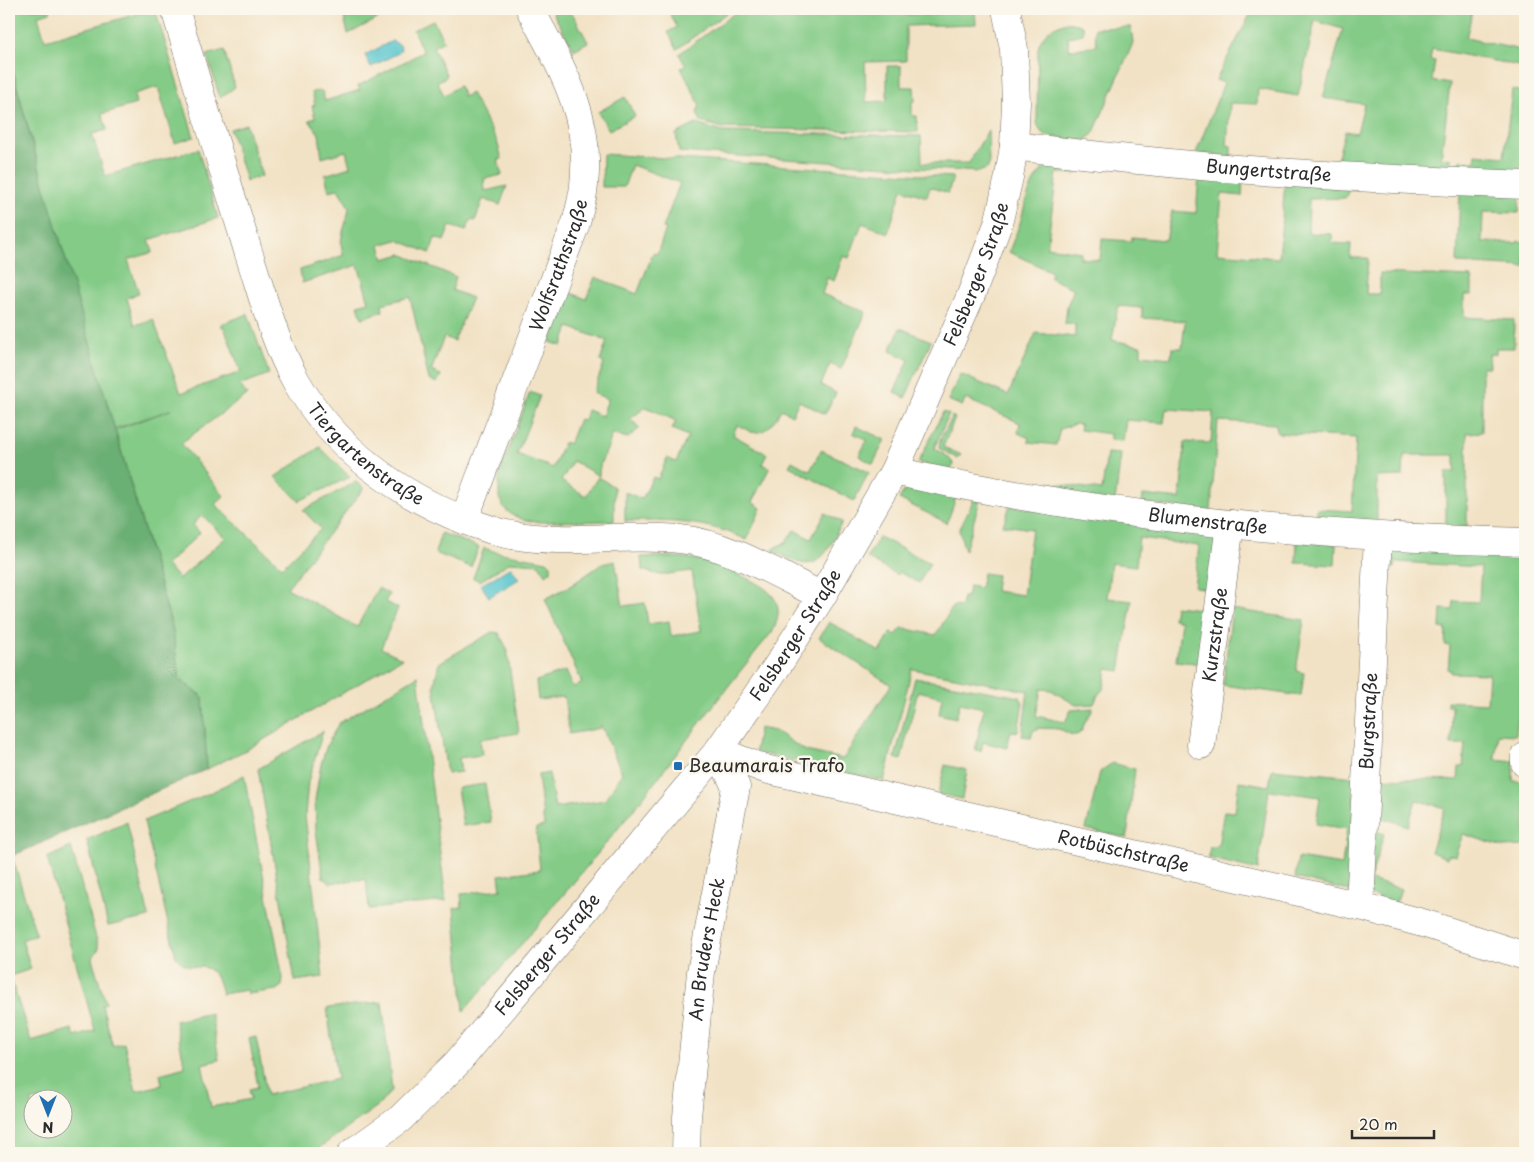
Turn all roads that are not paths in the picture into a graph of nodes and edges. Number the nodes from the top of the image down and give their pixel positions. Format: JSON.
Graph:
{"nodes":[{"id":1,"x":175,"y":9,"type":"edge"},
{"id":2,"x":530,"y":9,"type":"edge"},
{"id":3,"x":1010,"y":9,"type":"edge"},
{"id":4,"x":1014,"y":146,"type":"junction"},
{"id":5,"x":1525,"y":185,"type":"edge"},
{"id":6,"x":894,"y":471,"type":"junction"},
{"id":7,"x":464,"y":520,"type":"junction"},
{"id":8,"x":1230,"y":524,"type":"junction"},
{"id":9,"x":1378,"y":537,"type":"junction"},
{"id":10,"x":1525,"y":542,"type":"edge"},
{"id":11,"x":822,"y":596,"type":"junction"},
{"id":12,"x":1201,"y":745,"type":"dead end"},
{"id":13,"x":718,"y":751,"type":"junction"},
{"id":14,"x":1525,"y":756,"type":"edge"},
{"id":15,"x":1525,"y":763,"type":"edge"},
{"id":16,"x":1360,"y":906,"type":"junction"},
{"id":17,"x":1525,"y":956,"type":"edge"},
{"id":18,"x":352,"y":1153,"type":"edge"},
{"id":19,"x":686,"y":1153,"type":"edge"}],
"edges":[{"from":1,"to":7,"type":"street","name":"Tiergartenstraße"},
{"from":2,"to":7,"type":"street","name":"Wolfsrathstraße"},
{"from":3,"to":4,"type":"street","name":"Felsberger Straße"},
{"from":4,"to":5,"type":"street","name":"Bungertstraße"},
{"from":4,"to":6,"type":"street","name":"Felsberger Straße"},
{"from":6,"to":8,"type":"street","name":"Blumenstraße"},
{"from":6,"to":11,"type":"street","name":"Felsberger Straße"},
{"from":7,"to":11,"type":"street","name":"Tiergartenstraße"},
{"from":8,"to":9,"type":"street","name":"Blumenstraße"},
{"from":8,"to":12,"type":"street","name":"Kurzstraße"},
{"from":9,"to":10,"type":"street","name":"Blumenstraße"},
{"from":9,"to":16,"type":"street","name":"Burgstraße"},
{"from":11,"to":13,"type":"street","name":"Felsberger Straße"},
{"from":13,"to":16,"type":"street","name":"Rotbüschstraße"},
{"from":13,"to":18,"type":"street","name":"Felsberger Straße"},
{"from":13,"to":19,"type":"street","name":"An Bruders Heck"},
{"from":14,"to":15,"type":"street"},
{"from":16,"to":17,"type":"street","name":"Rotbüschstraße"}]}
